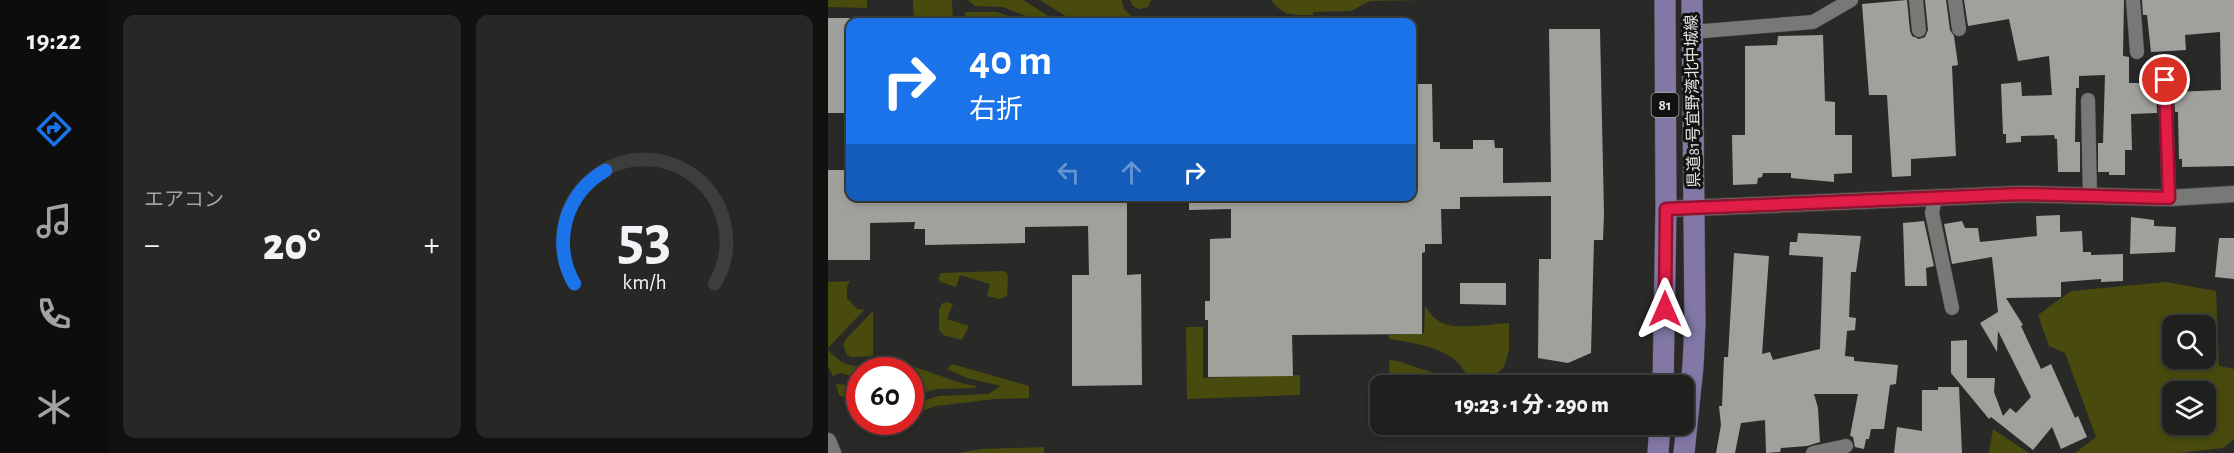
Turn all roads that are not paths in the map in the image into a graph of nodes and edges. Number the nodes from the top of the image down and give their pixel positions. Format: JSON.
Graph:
{"nodes":[{"id":1,"x":1665,"y":0,"type":"edge"},
{"id":2,"x":1692,"y":0,"type":"edge"},
{"id":3,"x":1851,"y":0,"type":"edge"},
{"id":4,"x":1916,"y":0,"type":"edge"},
{"id":5,"x":1955,"y":0,"type":"edge"},
{"id":6,"x":2133,"y":0,"type":"edge"},
{"id":7,"x":1959,"y":29,"type":"dead end"},
{"id":8,"x":1919,"y":30,"type":"dead end"},
{"id":9,"x":1692,"y":32,"type":"junction"},
{"id":10,"x":2137,"y":52,"type":"dead end"},
{"id":11,"x":2165,"y":80,"type":"dead end"},
{"id":12,"x":2088,"y":100,"type":"dead end"},
{"id":13,"x":2234,"y":194,"type":"edge"},
{"id":14,"x":1935,"y":197,"type":"junction"},
{"id":15,"x":2090,"y":197,"type":"junction"},
{"id":16,"x":2169,"y":198,"type":"junction"},
{"id":17,"x":1666,"y":209,"type":"junction"},
{"id":18,"x":1694,"y":209,"type":"junction"},
{"id":19,"x":1952,"y":308,"type":"dead end"},
{"id":20,"x":1663,"y":375,"type":"edge"},
{"id":21,"x":1659,"y":435,"type":"edge"},
{"id":22,"x":828,"y":441,"type":"edge"},
{"id":23,"x":1846,"y":446,"type":"dead end"},
{"id":24,"x":833,"y":453,"type":"edge"},
{"id":25,"x":1658,"y":453,"type":"edge"},
{"id":26,"x":1684,"y":453,"type":"edge"},
{"id":27,"x":1814,"y":453,"type":"edge"}],
"edges":[{"from":1,"to":17,"type":"main road","name":"県道81号宜野湾北中城線","number":"81"},
{"from":2,"to":9,"type":"main road","name":"県道81号宜野湾北中城線","number":"81"},
{"from":3,"to":9,"type":"street"},
{"from":4,"to":8,"type":"street"},
{"from":5,"to":7,"type":"street"},
{"from":6,"to":10,"type":"street"},
{"from":9,"to":18,"type":"main road","name":"県道81号宜野湾北中城線","number":"81"},
{"from":11,"to":16,"type":"street"},
{"from":12,"to":15,"type":"street"},
{"from":13,"to":16,"type":"street"},
{"from":14,"to":15,"type":"street"},
{"from":14,"to":18,"type":"street"},
{"from":14,"to":19,"type":"street"},
{"from":15,"to":16,"type":"street"},
{"from":17,"to":18,"type":"street"},
{"from":17,"to":20,"type":"main road","name":"県道81号宜野湾北中城線","number":"81"},
{"from":18,"to":26,"type":"main road","name":"県道81号宜野湾北中城線","number":"81"},
{"from":21,"to":25,"type":"main road"},
{"from":22,"to":24,"type":"street"},
{"from":23,"to":27,"type":"street"}]}
